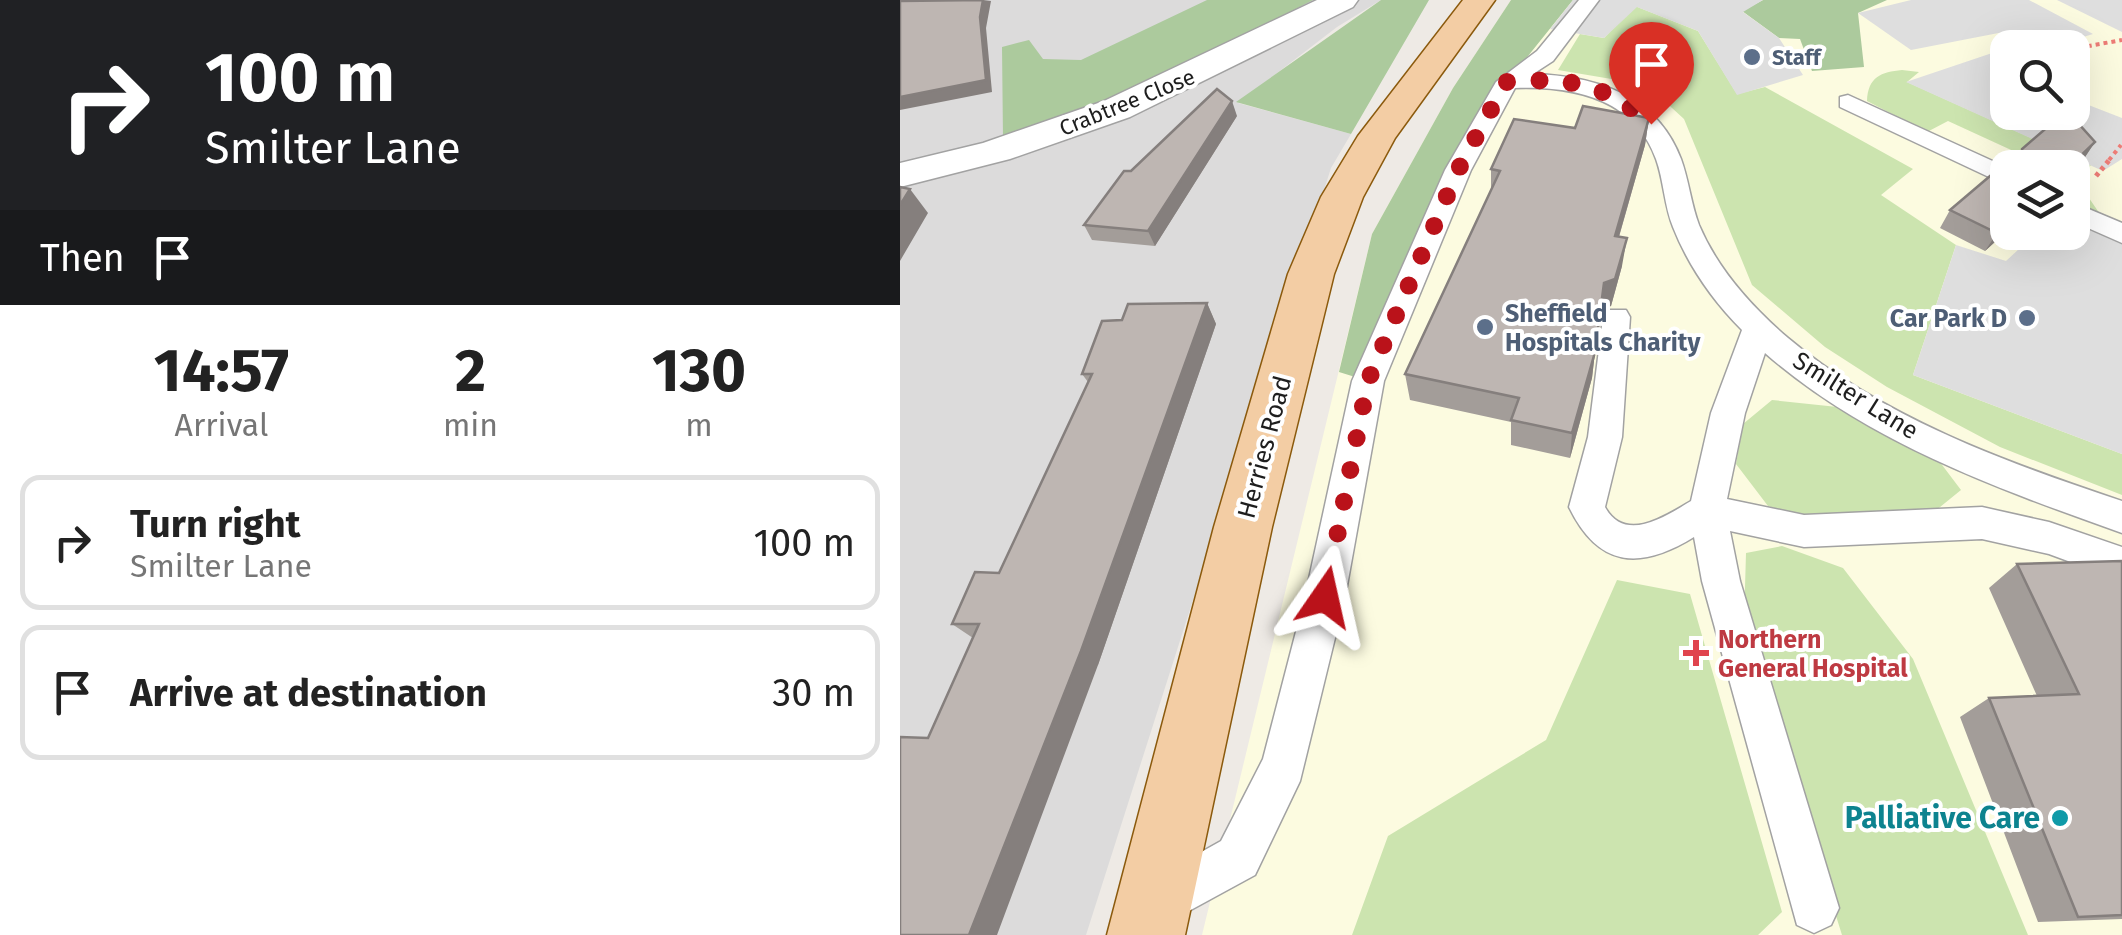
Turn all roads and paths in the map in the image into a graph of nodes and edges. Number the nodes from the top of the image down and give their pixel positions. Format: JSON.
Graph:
{"nodes":[{"id":1,"x":1342,"y":0,"type":"edge"},
{"id":2,"x":1478,"y":0,"type":"edge"},
{"id":3,"x":1590,"y":0,"type":"edge"},
{"id":4,"x":2122,"y":40,"type":"edge"},
{"id":5,"x":2090,"y":46,"type":"edge"},
{"id":6,"x":1506,"y":82,"type":"junction"},
{"id":7,"x":1848,"y":102,"type":"dead end"},
{"id":8,"x":1990,"y":169,"type":"edge"},
{"id":9,"x":900,"y":175,"type":"edge"},
{"id":10,"x":2090,"y":219,"type":"edge"},
{"id":11,"x":2122,"y":234,"type":"edge"},
{"id":12,"x":1615,"y":316,"type":"edge"},
{"id":13,"x":1758,"y":327,"type":"junction"},
{"id":14,"x":1707,"y":510,"type":"junction"},
{"id":15,"x":2122,"y":517,"type":"edge"},
{"id":16,"x":2122,"y":564,"type":"edge"},
{"id":17,"x":1814,"y":908,"type":"dead end"},
{"id":18,"x":1150,"y":920,"type":"edge"}],
"edges":[{"from":1,"to":9,"type":"street","name":"Crabtree Close"},
{"from":2,"to":18,"type":"main road","name":"Herries Road"},
{"from":3,"to":6,"type":"lane"},
{"from":4,"to":5,"type":"path"},
{"from":6,"to":13,"type":"lane","name":"Smilter Lane"},
{"from":6,"to":18,"type":"lane"},
{"from":7,"to":8,"type":"lane"},
{"from":10,"to":11,"type":"lane"},
{"from":12,"to":14,"type":"lane"},
{"from":13,"to":14,"type":"lane"},
{"from":13,"to":15,"type":"lane","name":"Smilter Lane"},
{"from":14,"to":16,"type":"lane"},
{"from":14,"to":17,"type":"lane"}]}
